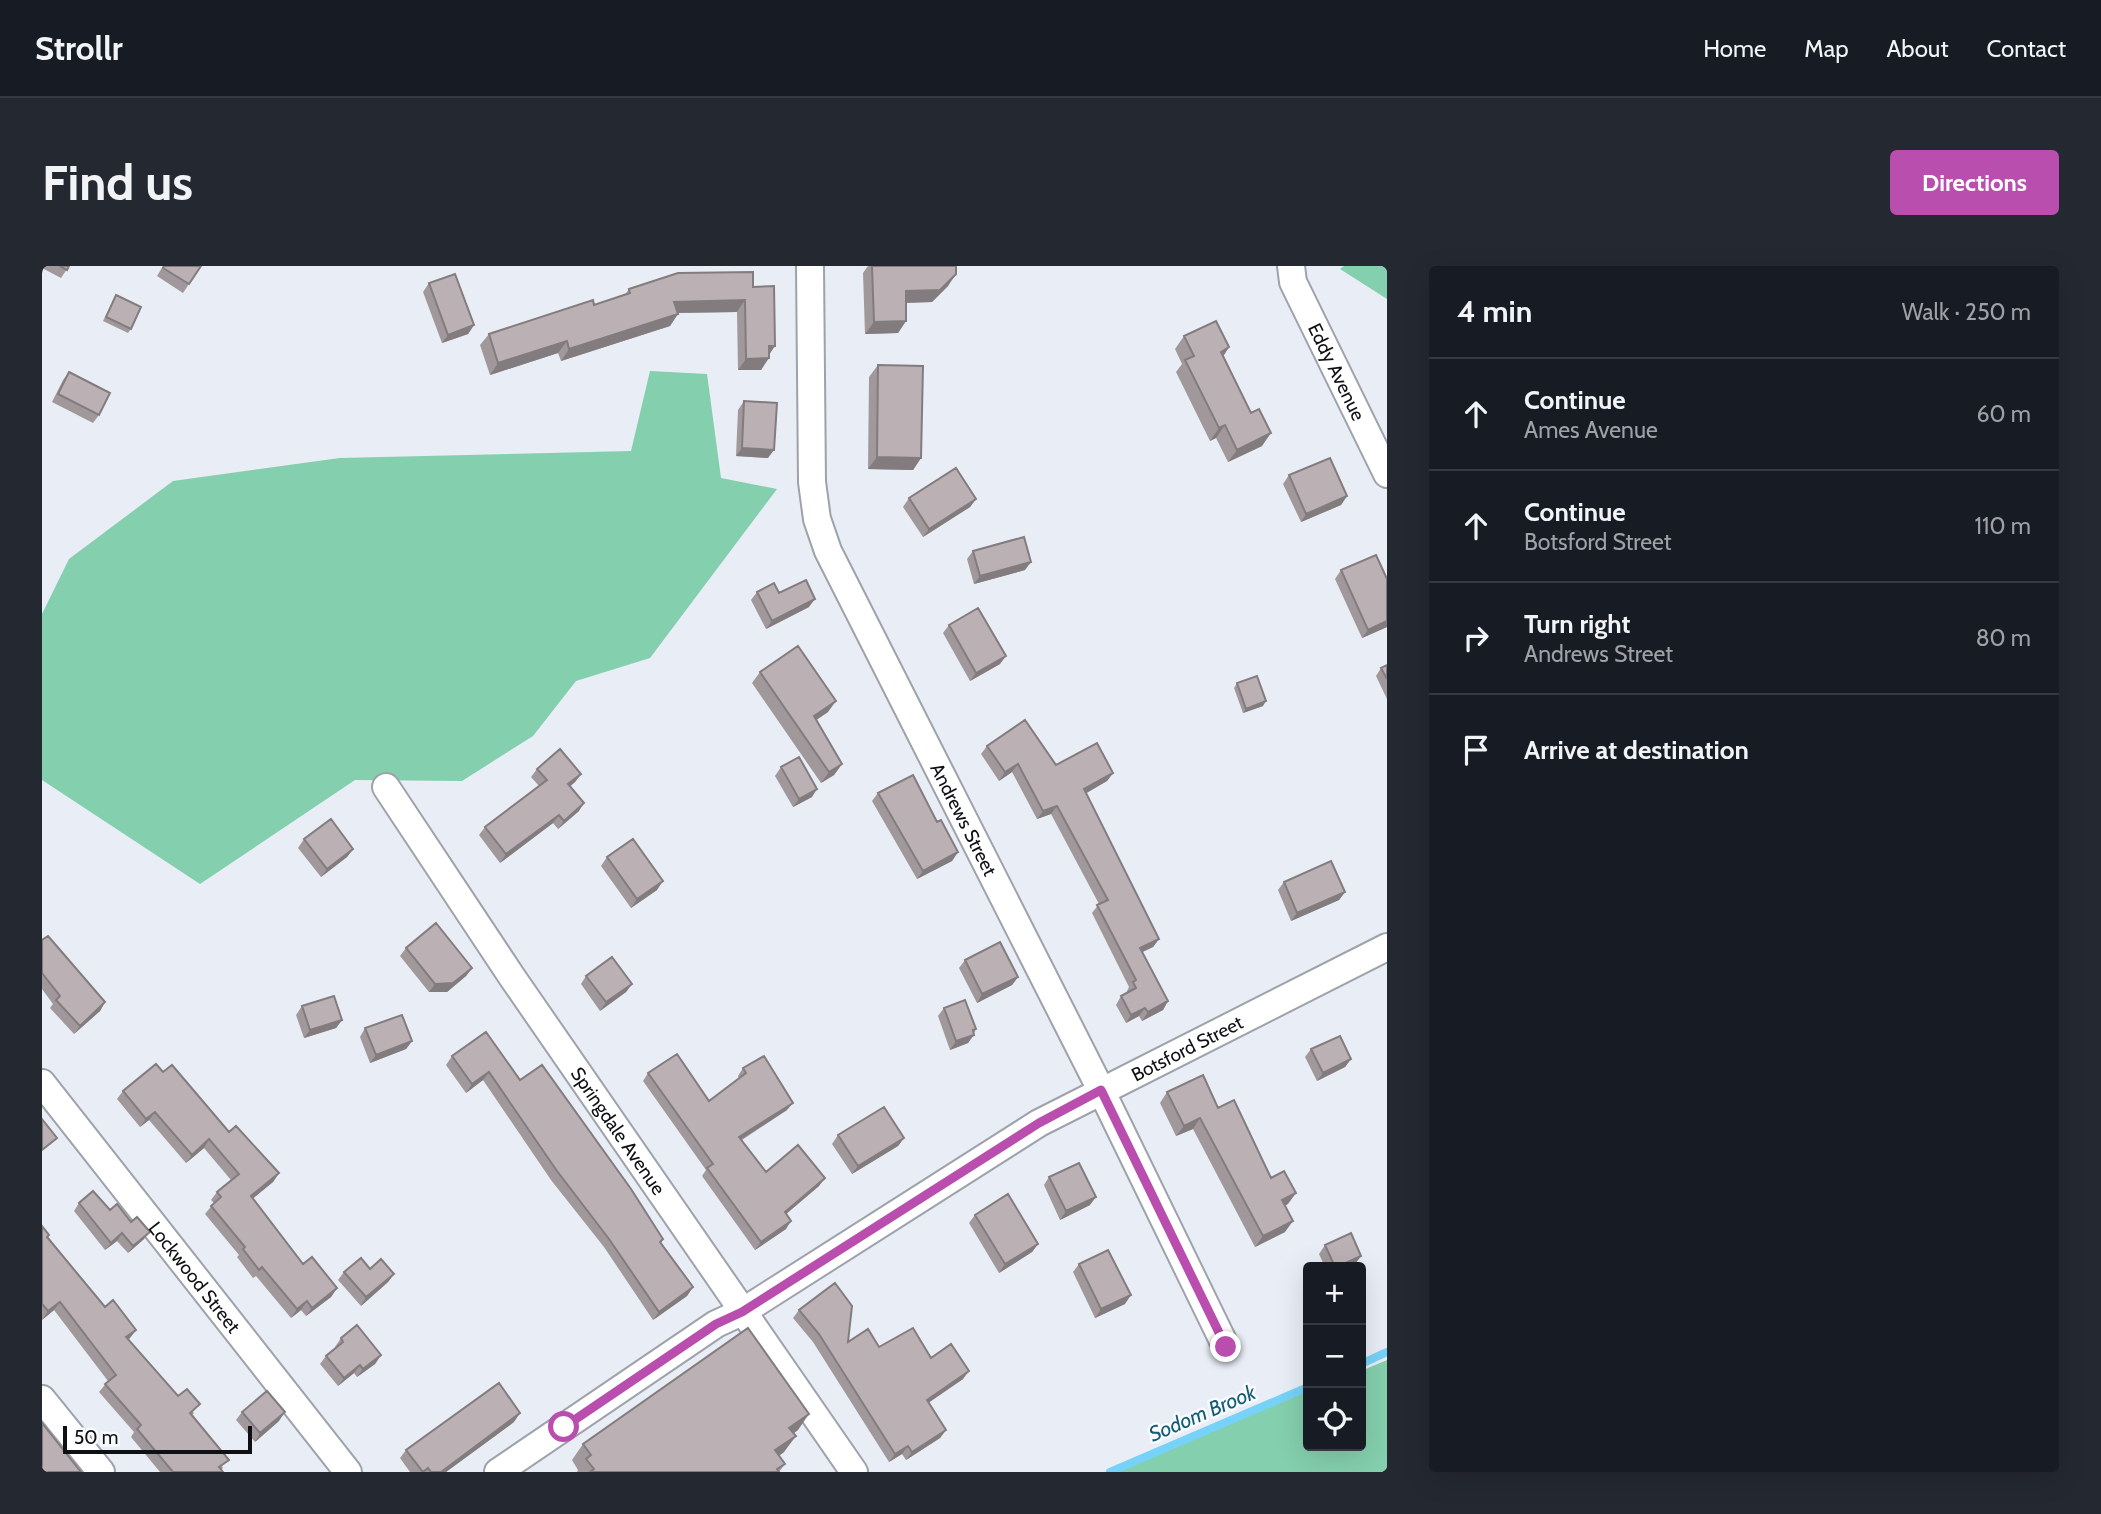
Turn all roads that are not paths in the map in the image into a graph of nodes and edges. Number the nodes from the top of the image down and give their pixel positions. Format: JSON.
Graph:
{"nodes":[{"id":1,"x":810,"y":266,"type":"edge"},
{"id":2,"x":1291,"y":266,"type":"edge"},
{"id":3,"x":1387,"y":474,"type":"edge"},
{"id":4,"x":386,"y":787,"type":"dead end"},
{"id":5,"x":1387,"y":947,"type":"edge"},
{"id":6,"x":42,"y":1083,"type":"edge"},
{"id":7,"x":1101,"y":1090,"type":"junction"},
{"id":8,"x":742,"y":1312,"type":"junction"},
{"id":9,"x":1226,"y":1347,"type":"dead end"},
{"id":10,"x":42,"y":1399,"type":"edge"},
{"id":11,"x":102,"y":1472,"type":"edge"},
{"id":12,"x":348,"y":1472,"type":"edge"},
{"id":13,"x":498,"y":1472,"type":"edge"},
{"id":14,"x":854,"y":1472,"type":"edge"}],
"edges":[{"from":1,"to":7,"type":"street","name":"Andrews Street"},
{"from":2,"to":3,"type":"street","name":"Eddy Avenue"},
{"from":4,"to":8,"type":"street","name":"Springdale Avenue"},
{"from":5,"to":7,"type":"street","name":"Botsford Street"},
{"from":6,"to":12,"type":"street","name":"Lockwood Street"},
{"from":7,"to":8,"type":"street","name":"Botsford Street"},
{"from":7,"to":9,"type":"street","name":"Andrews Street"},
{"from":8,"to":13,"type":"street","name":"Botsford Street"},
{"from":8,"to":14,"type":"street","name":"Springdale Avenue"},
{"from":10,"to":11,"type":"street"}]}
